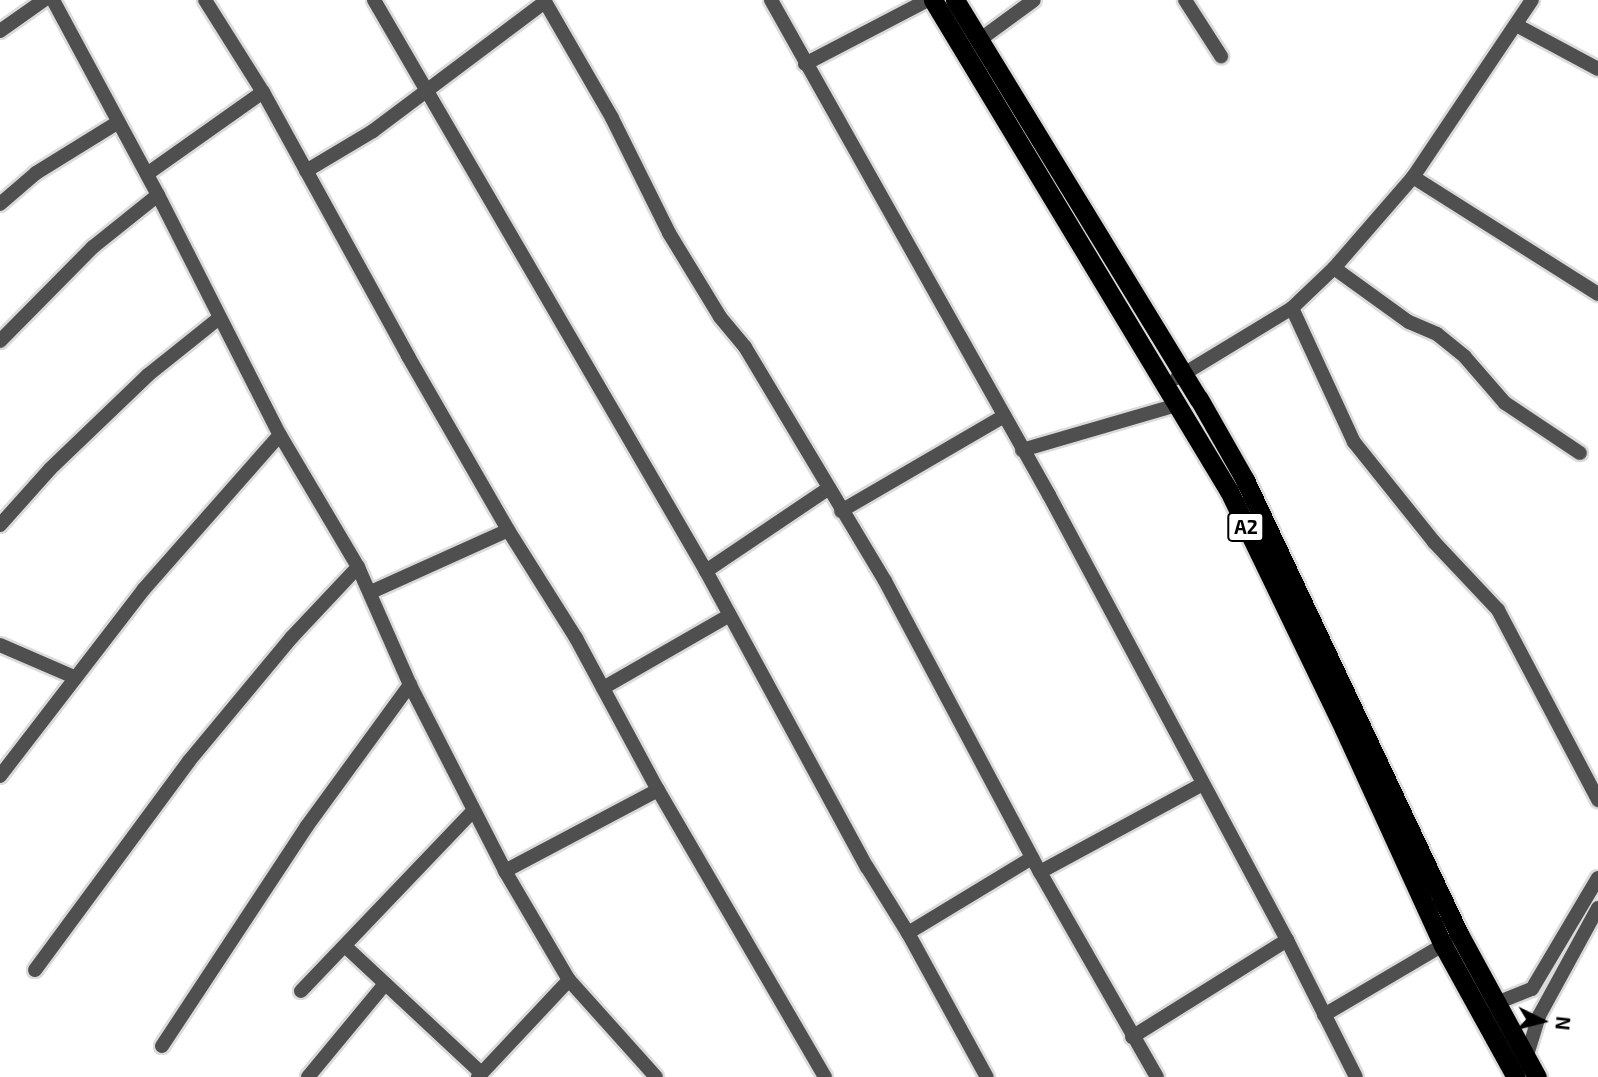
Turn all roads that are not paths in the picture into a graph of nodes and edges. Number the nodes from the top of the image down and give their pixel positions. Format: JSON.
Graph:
{"nodes":[{"id":1,"x":44,"y":0,"type":"edge"},
{"id":2,"x":53,"y":0,"type":"edge"},
{"id":3,"x":205,"y":0,"type":"edge"},
{"id":4,"x":374,"y":0,"type":"edge"},
{"id":5,"x":771,"y":0,"type":"edge"},
{"id":6,"x":930,"y":0,"type":"edge"},
{"id":7,"x":954,"y":0,"type":"edge"},
{"id":8,"x":1034,"y":0,"type":"edge"},
{"id":9,"x":1185,"y":0,"type":"edge"},
{"id":10,"x":1532,"y":0,"type":"edge"},
{"id":11,"x":545,"y":1,"type":"edge"},
{"id":12,"x":1516,"y":25,"type":"junction"},
{"id":13,"x":0,"y":31,"type":"edge"},
{"id":14,"x":978,"y":41,"type":"junction"},
{"id":15,"x":1222,"y":56,"type":"dead end"},
{"id":16,"x":805,"y":64,"type":"junction"},
{"id":17,"x":1598,"y":69,"type":"edge"},
{"id":18,"x":429,"y":91,"type":"junction"},
{"id":19,"x":263,"y":92,"type":"junction"},
{"id":20,"x":117,"y":122,"type":"junction"},
{"id":21,"x":306,"y":171,"type":"junction"},
{"id":22,"x":147,"y":174,"type":"junction"},
{"id":23,"x":1413,"y":177,"type":"junction"},
{"id":24,"x":158,"y":195,"type":"junction"},
{"id":25,"x":0,"y":204,"type":"edge"},
{"id":26,"x":1334,"y":268,"type":"junction"},
{"id":27,"x":1598,"y":294,"type":"edge"},
{"id":28,"x":1292,"y":308,"type":"junction"},
{"id":29,"x":218,"y":319,"type":"junction"},
{"id":30,"x":0,"y":341,"type":"edge"},
{"id":31,"x":1184,"y":375,"type":"junction"},
{"id":32,"x":1163,"y":386,"type":"junction"},
{"id":33,"x":1177,"y":405,"type":"junction"},
{"id":34,"x":1004,"y":416,"type":"junction"},
{"id":35,"x":280,"y":435,"type":"junction"},
{"id":36,"x":1023,"y":450,"type":"junction"},
{"id":37,"x":1580,"y":453,"type":"dead end"},
{"id":38,"x":829,"y":488,"type":"junction"},
{"id":39,"x":841,"y":511,"type":"junction"},
{"id":40,"x":0,"y":524,"type":"edge"},
{"id":41,"x":508,"y":530,"type":"junction"},
{"id":42,"x":358,"y":567,"type":"junction"},
{"id":43,"x":706,"y":571,"type":"junction"},
{"id":44,"x":371,"y":592,"type":"junction"},
{"id":45,"x":728,"y":615,"type":"junction"},
{"id":46,"x":0,"y":645,"type":"edge"},
{"id":47,"x":74,"y":677,"type":"junction"},
{"id":48,"x":410,"y":685,"type":"junction"},
{"id":49,"x":603,"y":688,"type":"junction"},
{"id":50,"x":0,"y":776,"type":"edge"},
{"id":51,"x":1203,"y":784,"type":"junction"},
{"id":52,"x":658,"y":790,"type":"junction"},
{"id":53,"x":1598,"y":800,"type":"edge"},
{"id":54,"x":474,"y":810,"type":"junction"},
{"id":55,"x":1395,"y":821,"type":"junction"},
{"id":56,"x":1032,"y":858,"type":"junction"},
{"id":57,"x":505,"y":871,"type":"junction"},
{"id":58,"x":1040,"y":872,"type":"junction"},
{"id":59,"x":1598,"y":878,"type":"edge"},
{"id":60,"x":1598,"y":908,"type":"edge"},
{"id":61,"x":908,"y":933,"type":"junction"},
{"id":62,"x":1287,"y":940,"type":"junction"},
{"id":63,"x":1443,"y":945,"type":"junction"},
{"id":64,"x":346,"y":947,"type":"junction"},
{"id":65,"x":35,"y":970,"type":"dead end"},
{"id":66,"x":569,"y":980,"type":"junction"},
{"id":67,"x":385,"y":984,"type":"junction"},
{"id":68,"x":301,"y":991,"type":"dead end"},
{"id":69,"x":1499,"y":1002,"type":"junction"},
{"id":70,"x":1324,"y":1015,"type":"junction"},
{"id":71,"x":1132,"y":1037,"type":"junction"},
{"id":72,"x":162,"y":1046,"type":"dead end"},
{"id":73,"x":1527,"y":1055,"type":"junction"},
{"id":74,"x":480,"y":1075,"type":"edge"},
{"id":75,"x":308,"y":1077,"type":"edge"},
{"id":76,"x":656,"y":1077,"type":"edge"},
{"id":77,"x":825,"y":1077,"type":"edge"},
{"id":78,"x":987,"y":1077,"type":"edge"},
{"id":79,"x":1157,"y":1077,"type":"edge"},
{"id":80,"x":1356,"y":1077,"type":"edge"},
{"id":81,"x":1516,"y":1077,"type":"edge"},
{"id":82,"x":1537,"y":1077,"type":"edge"}],
"edges":[{"from":1,"to":13,"type":"street"},
{"from":2,"to":20,"type":"street"},
{"from":3,"to":19,"type":"street"},
{"from":4,"to":18,"type":"street"},
{"from":5,"to":16,"type":"street"},
{"from":6,"to":16,"type":"street"},
{"from":6,"to":32,"type":"highway","number":"A2"},
{"from":7,"to":14,"type":"highway","number":"A2"},
{"from":8,"to":14,"type":"street"},
{"from":9,"to":15,"type":"street"},
{"from":10,"to":12,"type":"street"},
{"from":11,"to":18,"type":"street"},
{"from":11,"to":38,"type":"street"},
{"from":12,"to":17,"type":"street"},
{"from":12,"to":23,"type":"street"},
{"from":14,"to":31,"type":"highway","number":"A2"},
{"from":16,"to":34,"type":"street"},
{"from":18,"to":21,"type":"street"},
{"from":18,"to":43,"type":"street"},
{"from":19,"to":21,"type":"street"},
{"from":19,"to":22,"type":"street"},
{"from":20,"to":22,"type":"street"},
{"from":20,"to":25,"type":"street"},
{"from":21,"to":41,"type":"street"},
{"from":22,"to":24,"type":"street"},
{"from":23,"to":26,"type":"street"},
{"from":23,"to":27,"type":"street"},
{"from":24,"to":29,"type":"street"},
{"from":24,"to":30,"type":"street"},
{"from":26,"to":28,"type":"street"},
{"from":26,"to":37,"type":"street"},
{"from":28,"to":31,"type":"street"},
{"from":28,"to":53,"type":"street"},
{"from":29,"to":35,"type":"street"},
{"from":29,"to":40,"type":"street"},
{"from":31,"to":32,"type":"street"},
{"from":31,"to":55,"type":"highway","number":"A2"},
{"from":32,"to":33,"type":"highway","number":"A2"},
{"from":33,"to":36,"type":"street"},
{"from":33,"to":55,"type":"highway","number":"A2"},
{"from":34,"to":36,"type":"street"},
{"from":34,"to":39,"type":"street"},
{"from":35,"to":42,"type":"street"},
{"from":35,"to":47,"type":"street"},
{"from":36,"to":51,"type":"street"},
{"from":38,"to":39,"type":"street"},
{"from":38,"to":43,"type":"street"},
{"from":39,"to":56,"type":"street"},
{"from":41,"to":44,"type":"street"},
{"from":41,"to":49,"type":"street"},
{"from":42,"to":44,"type":"street"},
{"from":42,"to":65,"type":"street"},
{"from":43,"to":45,"type":"street"},
{"from":44,"to":48,"type":"street"},
{"from":45,"to":49,"type":"street"},
{"from":45,"to":61,"type":"street"},
{"from":46,"to":47,"type":"street"},
{"from":47,"to":50,"type":"street"},
{"from":48,"to":54,"type":"street"},
{"from":48,"to":72,"type":"street"},
{"from":49,"to":52,"type":"street"},
{"from":51,"to":58,"type":"street"},
{"from":51,"to":62,"type":"street"},
{"from":52,"to":57,"type":"street"},
{"from":52,"to":77,"type":"street"},
{"from":54,"to":57,"type":"street"},
{"from":54,"to":64,"type":"street"},
{"from":55,"to":63,"type":"highway","number":"A2"},
{"from":55,"to":69,"type":"highway","number":"A2"},
{"from":56,"to":58,"type":"street"},
{"from":56,"to":61,"type":"street"},
{"from":57,"to":66,"type":"street"},
{"from":58,"to":71,"type":"street"},
{"from":59,"to":69,"type":"street"},
{"from":60,"to":73,"type":"street"},
{"from":61,"to":78,"type":"street"},
{"from":62,"to":70,"type":"street"},
{"from":62,"to":71,"type":"street"},
{"from":63,"to":70,"type":"street"},
{"from":63,"to":81,"type":"highway","number":"A2"},
{"from":64,"to":67,"type":"street"},
{"from":64,"to":68,"type":"street"},
{"from":66,"to":74,"type":"street"},
{"from":66,"to":76,"type":"street"},
{"from":67,"to":74,"type":"street"},
{"from":67,"to":75,"type":"street"},
{"from":69,"to":73,"type":"highway","number":"A2"},
{"from":70,"to":80,"type":"street"},
{"from":71,"to":79,"type":"street"},
{"from":73,"to":82,"type":"highway","number":"A2"}]}
